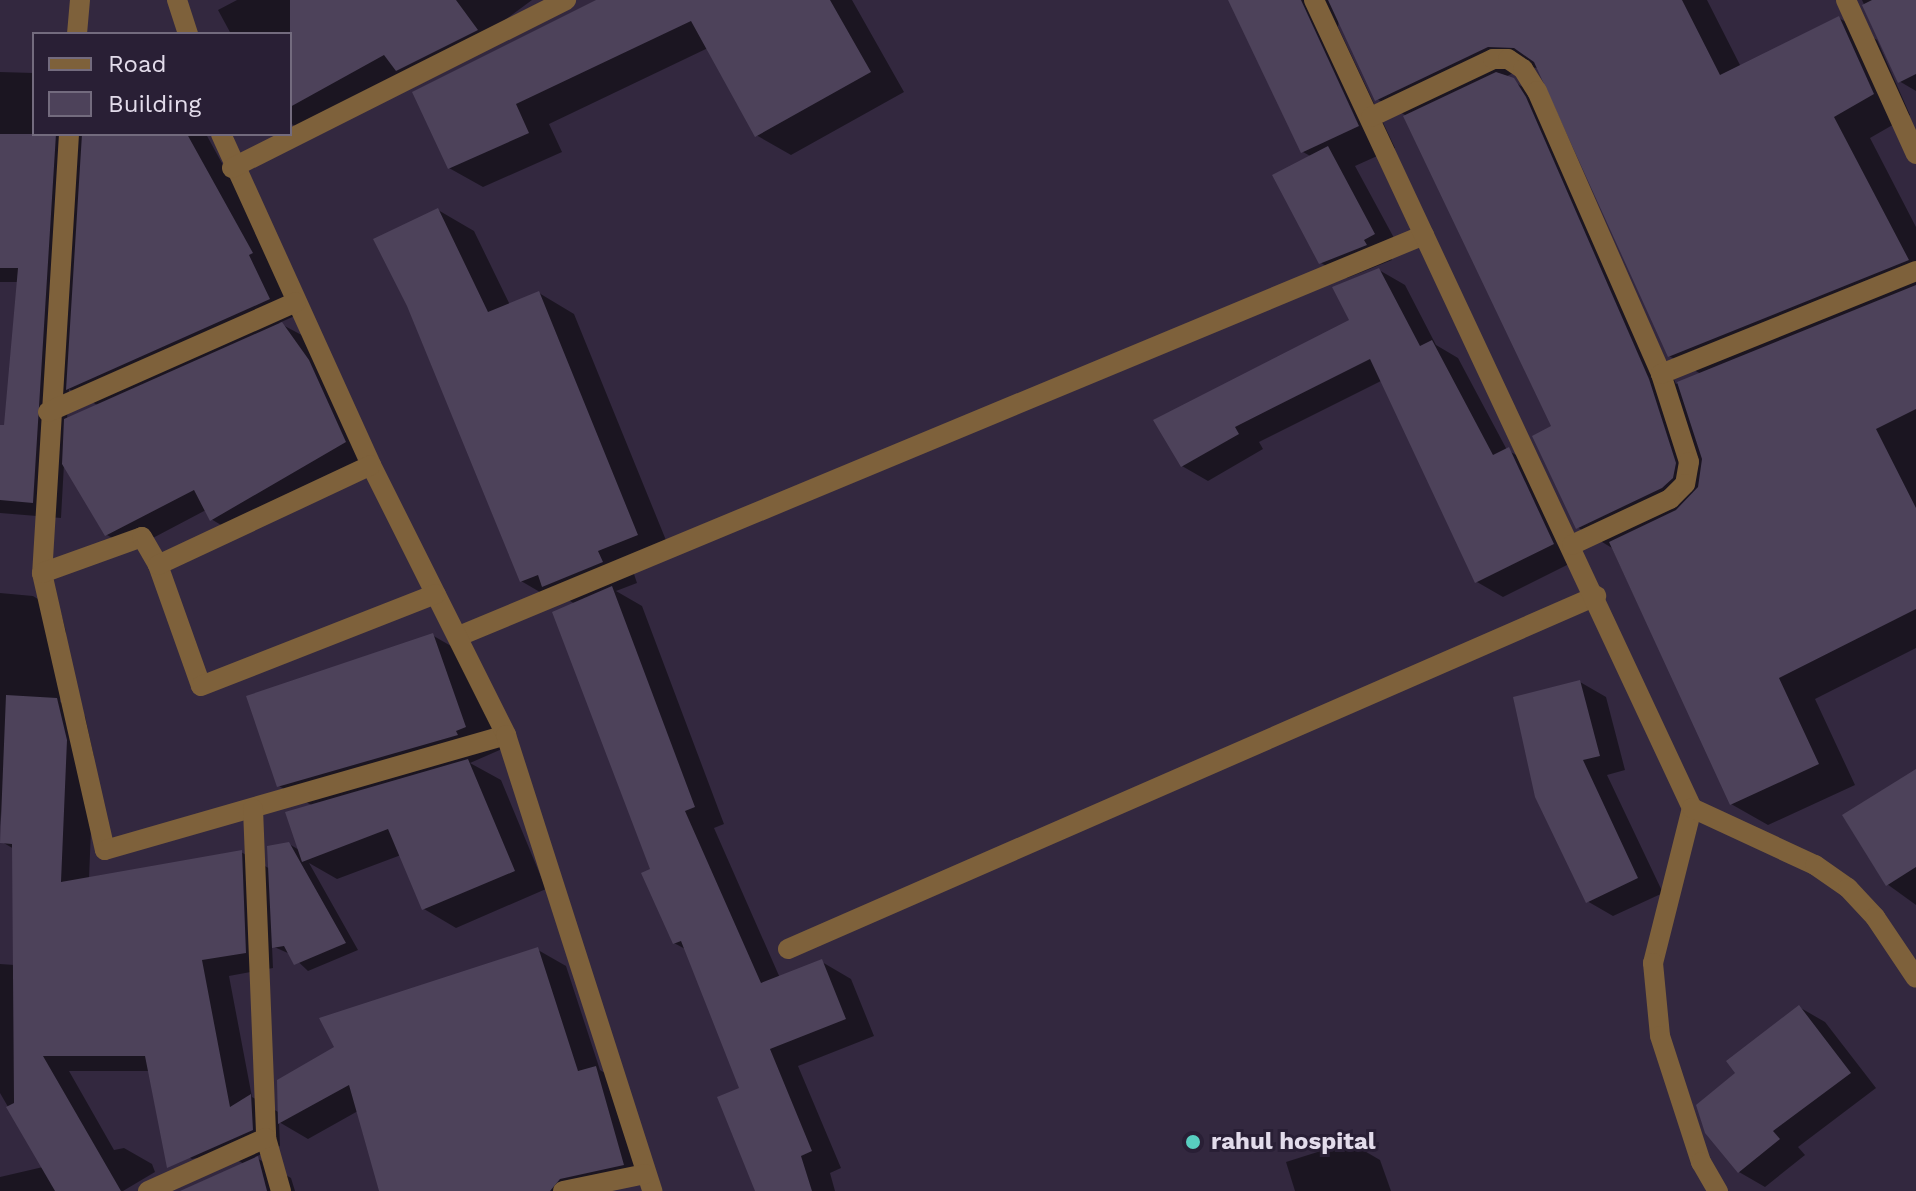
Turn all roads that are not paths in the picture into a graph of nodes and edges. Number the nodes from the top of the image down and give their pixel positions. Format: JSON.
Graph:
{"nodes":[{"id":1,"x":80,"y":0,"type":"edge"},
{"id":2,"x":177,"y":0,"type":"edge"},
{"id":3,"x":566,"y":0,"type":"edge"},
{"id":4,"x":1314,"y":0,"type":"edge"},
{"id":5,"x":1846,"y":0,"type":"edge"},
{"id":6,"x":77,"y":32,"type":"edge"},
{"id":7,"x":187,"y":32,"type":"edge"},
{"id":8,"x":1371,"y":117,"type":"junction"},
{"id":9,"x":69,"y":136,"type":"edge"},
{"id":10,"x":222,"y":136,"type":"edge"},
{"id":11,"x":1916,"y":154,"type":"edge"},
{"id":12,"x":232,"y":168,"type":"junction"},
{"id":13,"x":1424,"y":235,"type":"junction"},
{"id":14,"x":1916,"y":271,"type":"edge"},
{"id":15,"x":296,"y":302,"type":"junction"},
{"id":16,"x":1661,"y":374,"type":"junction"},
{"id":17,"x":48,"y":412,"type":"junction"},
{"id":18,"x":371,"y":465,"type":"junction"},
{"id":19,"x":1572,"y":545,"type":"junction"},
{"id":20,"x":158,"y":565,"type":"junction"},
{"id":21,"x":42,"y":573,"type":"junction"},
{"id":22,"x":436,"y":594,"type":"junction"},
{"id":23,"x":1596,"y":596,"type":"junction"},
{"id":24,"x":459,"y":636,"type":"junction"},
{"id":25,"x":506,"y":735,"type":"junction"},
{"id":26,"x":1692,"y":808,"type":"junction"},
{"id":27,"x":253,"y":809,"type":"junction"},
{"id":28,"x":788,"y":949,"type":"dead end"},
{"id":29,"x":1916,"y":978,"type":"edge"},
{"id":30,"x":266,"y":1138,"type":"junction"},
{"id":31,"x":648,"y":1183,"type":"edge"},
{"id":32,"x":148,"y":1191,"type":"edge"},
{"id":33,"x":281,"y":1191,"type":"edge"},
{"id":34,"x":563,"y":1191,"type":"edge"},
{"id":35,"x":1718,"y":1191,"type":"edge"}],
"edges":[{"from":1,"to":6,"type":"street"},
{"from":2,"to":7,"type":"street"},
{"from":3,"to":12,"type":"street"},
{"from":4,"to":8,"type":"street"},
{"from":5,"to":11,"type":"street"},
{"from":8,"to":13,"type":"street"},
{"from":8,"to":16,"type":"street"},
{"from":9,"to":17,"type":"street"},
{"from":10,"to":12,"type":"street"},
{"from":12,"to":15,"type":"street"},
{"from":13,"to":19,"type":"street"},
{"from":13,"to":24,"type":"street"},
{"from":14,"to":16,"type":"street"},
{"from":15,"to":17,"type":"street"},
{"from":15,"to":18,"type":"street"},
{"from":16,"to":19,"type":"street"},
{"from":17,"to":21,"type":"street"},
{"from":18,"to":20,"type":"street"},
{"from":18,"to":22,"type":"street"},
{"from":19,"to":23,"type":"street"},
{"from":20,"to":21,"type":"street"},
{"from":20,"to":22,"type":"street"},
{"from":21,"to":27,"type":"street"},
{"from":22,"to":24,"type":"street"},
{"from":23,"to":26,"type":"street"},
{"from":23,"to":28,"type":"street"},
{"from":24,"to":25,"type":"street"},
{"from":25,"to":27,"type":"street"},
{"from":25,"to":31,"type":"street"},
{"from":26,"to":29,"type":"street"},
{"from":26,"to":35,"type":"street"},
{"from":27,"to":30,"type":"street"},
{"from":30,"to":32,"type":"street"},
{"from":30,"to":33,"type":"street"},
{"from":31,"to":34,"type":"street"}]}
